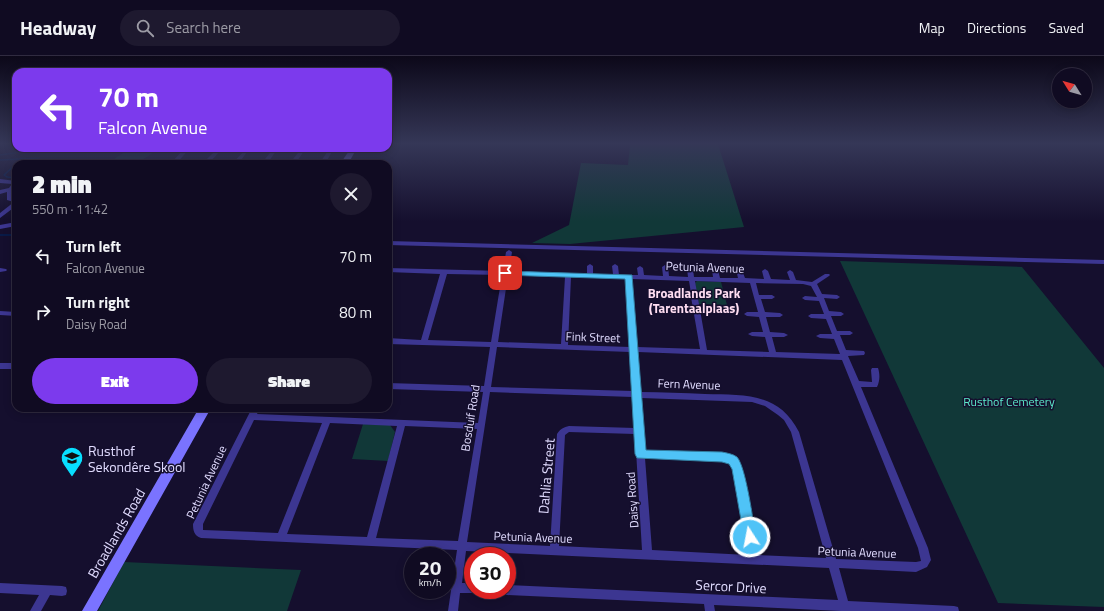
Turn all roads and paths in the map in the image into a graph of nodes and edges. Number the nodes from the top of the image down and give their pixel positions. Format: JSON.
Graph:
{"nodes":[{"id":1,"x":0,"y":181,"type":"edge"},
{"id":2,"x":12,"y":182,"type":"edge"},
{"id":3,"x":10,"y":189,"type":"joint"},
{"id":4,"x":0,"y":192,"type":"edge"},
{"id":5,"x":12,"y":200,"type":"edge"},
{"id":6,"x":12,"y":206,"type":"edge"},
{"id":7,"x":0,"y":216,"type":"edge"},
{"id":8,"x":12,"y":225,"type":"edge"},
{"id":9,"x":0,"y":227,"type":"edge"},
{"id":10,"x":392,"y":243,"type":"edge"},
{"id":11,"x":509,"y":252,"type":"dead end"},
{"id":12,"x":1104,"y":262,"type":"edge"},
{"id":13,"x":590,"y":266,"type":"dead end"},
{"id":14,"x":615,"y":266,"type":"dead end"},
{"id":15,"x":665,"y":267,"type":"dead end"},
{"id":16,"x":640,"y":268,"type":"dead end"},
{"id":17,"x":690,"y":269,"type":"dead end"},
{"id":18,"x":392,"y":270,"type":"edge"},
{"id":19,"x":715,"y":270,"type":"dead end"},
{"id":20,"x":739,"y":270,"type":"dead end"},
{"id":21,"x":765,"y":271,"type":"dead end"},
{"id":22,"x":444,"y":272,"type":"junction"},
{"id":23,"x":790,"y":272,"type":"dead end"},
{"id":24,"x":505,"y":273,"type":"junction"},
{"id":25,"x":568,"y":275,"type":"junction"},
{"id":26,"x":826,"y":275,"type":"dead end"},
{"id":27,"x":590,"y":276,"type":"junction"},
{"id":28,"x":616,"y":276,"type":"junction"},
{"id":29,"x":629,"y":277,"type":"junction"},
{"id":30,"x":641,"y":277,"type":"junction"},
{"id":31,"x":666,"y":278,"type":"junction"},
{"id":32,"x":691,"y":279,"type":"junction"},
{"id":33,"x":717,"y":279,"type":"junction"},
{"id":34,"x":742,"y":280,"type":"junction"},
{"id":35,"x":752,"y":280,"type":"junction"},
{"id":36,"x":768,"y":281,"type":"junction"},
{"id":37,"x":794,"y":282,"type":"junction"},
{"id":38,"x":812,"y":284,"type":"junction"},
{"id":39,"x":677,"y":294,"type":"dead end"},
{"id":40,"x":694,"y":295,"type":"junction"},
{"id":41,"x":757,"y":297,"type":"junction"},
{"id":42,"x":820,"y":297,"type":"junction"},
{"id":43,"x":837,"y":297,"type":"dead end"},
{"id":44,"x":772,"y":298,"type":"dead end"},
{"id":45,"x":805,"y":298,"type":"dead end"},
{"id":46,"x":0,"y":313,"type":"edge"},
{"id":47,"x":12,"y":314,"type":"edge"},
{"id":48,"x":746,"y":314,"type":"dead end"},
{"id":49,"x":762,"y":314,"type":"junction"},
{"id":50,"x":841,"y":314,"type":"dead end"},
{"id":51,"x":780,"y":315,"type":"dead end"},
{"id":52,"x":827,"y":315,"type":"junction"},
{"id":53,"x":811,"y":316,"type":"dead end"},
{"id":54,"x":850,"y":333,"type":"dead end"},
{"id":55,"x":752,"y":334,"type":"dead end"},
{"id":56,"x":767,"y":334,"type":"junction"},
{"id":57,"x":784,"y":335,"type":"dead end"},
{"id":58,"x":835,"y":335,"type":"junction"},
{"id":59,"x":820,"y":336,"type":"dead end"},
{"id":60,"x":392,"y":341,"type":"edge"},
{"id":61,"x":424,"y":343,"type":"junction"},
{"id":62,"x":494,"y":345,"type":"junction"},
{"id":63,"x":564,"y":347,"type":"junction"},
{"id":64,"x":634,"y":350,"type":"junction"},
{"id":65,"x":704,"y":352,"type":"junction"},
{"id":66,"x":861,"y":353,"type":"dead end"},
{"id":67,"x":773,"y":354,"type":"junction"},
{"id":68,"x":844,"y":355,"type":"junction"},
{"id":69,"x":0,"y":366,"type":"edge"},
{"id":70,"x":12,"y":366,"type":"edge"},
{"id":71,"x":875,"y":370,"type":"dead end"},
{"id":72,"x":856,"y":384,"type":"junction"},
{"id":73,"x":392,"y":386,"type":"edge"},
{"id":74,"x":487,"y":389,"type":"junction"},
{"id":75,"x":637,"y":395,"type":"junction"},
{"id":76,"x":203,"y":412,"type":"edge"},
{"id":77,"x":253,"y":412,"type":"edge"},
{"id":78,"x":327,"y":420,"type":"junction"},
{"id":79,"x":402,"y":423,"type":"junction"},
{"id":80,"x":481,"y":426,"type":"junction"},
{"id":81,"x":639,"y":431,"type":"junction"},
{"id":82,"x":641,"y":454,"type":"junction"},
{"id":83,"x":281,"y":538,"type":"junction"},
{"id":84,"x":370,"y":542,"type":"junction"},
{"id":85,"x":462,"y":546,"type":"junction"},
{"id":86,"x":554,"y":550,"type":"junction"},
{"id":87,"x":648,"y":554,"type":"junction"},
{"id":88,"x":754,"y":559,"type":"junction"},
{"id":89,"x":832,"y":564,"type":"junction"},
{"id":90,"x":0,"y":588,"type":"edge"},
{"id":91,"x":457,"y":588,"type":"junction"},
{"id":92,"x":464,"y":588,"type":"edge"},
{"id":93,"x":48,"y":590,"type":"junction"},
{"id":94,"x":516,"y":590,"type":"edge"},
{"id":95,"x":62,"y":591,"type":"dead end"},
{"id":96,"x":708,"y":599,"type":"junction"},
{"id":97,"x":845,"y":608,"type":"edge"},
{"id":98,"x":35,"y":611,"type":"edge"},
{"id":99,"x":89,"y":611,"type":"edge"},
{"id":100,"x":453,"y":611,"type":"edge"},
{"id":101,"x":710,"y":611,"type":"edge"},
{"id":102,"x":954,"y":611,"type":"edge"}],
"edges":[{"from":1,"to":2,"type":"street"},
{"from":3,"to":4,"type":"street"},
{"from":3,"to":5,"type":"street"},
{"from":6,"to":7,"type":"street"},
{"from":8,"to":9,"type":"street"},
{"from":10,"to":12,"type":"street"},
{"from":11,"to":24,"type":"street","name":"Bosduif Road"},
{"from":13,"to":27,"type":"street"},
{"from":14,"to":28,"type":"street"},
{"from":15,"to":31,"type":"street"},
{"from":16,"to":30,"type":"street"},
{"from":17,"to":32,"type":"street"},
{"from":18,"to":22,"type":"street","name":"Petunia Avenue"},
{"from":19,"to":33,"type":"street"},
{"from":20,"to":34,"type":"street"},
{"from":21,"to":36,"type":"street"},
{"from":22,"to":24,"type":"street","name":"Petunia Avenue"},
{"from":22,"to":61,"type":"street"},
{"from":23,"to":37,"type":"street"},
{"from":24,"to":25,"type":"street","name":"Petunia Avenue"},
{"from":24,"to":62,"type":"street","name":"Bosduif Road"},
{"from":25,"to":27,"type":"street","name":"Petunia Avenue"},
{"from":25,"to":63,"type":"street"},
{"from":26,"to":38,"type":"street"},
{"from":27,"to":28,"type":"street","name":"Petunia Avenue"},
{"from":28,"to":29,"type":"street","name":"Petunia Avenue"},
{"from":29,"to":30,"type":"street","name":"Petunia Avenue"},
{"from":29,"to":64,"type":"street","name":"Daisy Road"},
{"from":30,"to":31,"type":"street","name":"Petunia Avenue"},
{"from":31,"to":32,"type":"street","name":"Petunia Avenue"},
{"from":32,"to":33,"type":"street","name":"Petunia Avenue"},
{"from":32,"to":40,"type":"street"},
{"from":33,"to":34,"type":"street","name":"Petunia Avenue"},
{"from":34,"to":35,"type":"street","name":"Petunia Avenue"},
{"from":35,"to":36,"type":"street","name":"Petunia Avenue"},
{"from":35,"to":41,"type":"street"},
{"from":36,"to":37,"type":"street","name":"Petunia Avenue"},
{"from":37,"to":38,"type":"street","name":"Petunia Avenue"},
{"from":38,"to":42,"type":"street","name":"Petunia Avenue"},
{"from":39,"to":40,"type":"street"},
{"from":40,"to":65,"type":"street"},
{"from":41,"to":44,"type":"street"},
{"from":41,"to":49,"type":"street"},
{"from":42,"to":43,"type":"street"},
{"from":42,"to":45,"type":"street"},
{"from":42,"to":52,"type":"street","name":"Petunia Avenue"},
{"from":46,"to":47,"type":"street"},
{"from":48,"to":49,"type":"street"},
{"from":49,"to":51,"type":"street"},
{"from":49,"to":56,"type":"street"},
{"from":50,"to":52,"type":"street"},
{"from":52,"to":53,"type":"street"},
{"from":52,"to":58,"type":"street","name":"Petunia Avenue"},
{"from":54,"to":58,"type":"street"},
{"from":55,"to":56,"type":"street"},
{"from":56,"to":57,"type":"street"},
{"from":56,"to":67,"type":"street"},
{"from":58,"to":59,"type":"street"},
{"from":58,"to":68,"type":"street","name":"Petunia Avenue"},
{"from":60,"to":61,"type":"street","name":"Fink Street"},
{"from":61,"to":62,"type":"street","name":"Fink Street"},
{"from":62,"to":63,"type":"street","name":"Fink Street"},
{"from":62,"to":74,"type":"street","name":"Bosduif Road"},
{"from":63,"to":64,"type":"street","name":"Fink Street"},
{"from":64,"to":65,"type":"street","name":"Fink Street"},
{"from":64,"to":75,"type":"street","name":"Daisy Road"},
{"from":65,"to":67,"type":"street","name":"Fink Street"},
{"from":66,"to":68,"type":"street","name":"Fink Street"},
{"from":67,"to":68,"type":"street","name":"Fink Street"},
{"from":68,"to":72,"type":"street","name":"Petunia Avenue"},
{"from":69,"to":70,"type":"street"},
{"from":71,"to":72,"type":"street"},
{"from":72,"to":89,"type":"street","name":"Petunia Avenue"},
{"from":73,"to":74,"type":"street","name":"Fern Avenue"},
{"from":74,"to":75,"type":"street","name":"Fern Avenue"},
{"from":74,"to":80,"type":"street","name":"Bosduif Road"},
{"from":75,"to":81,"type":"street","name":"Daisy Road"},
{"from":75,"to":89,"type":"street","name":"Fern Avenue"},
{"from":76,"to":99,"type":"main road","name":"Broadlands Road"},
{"from":77,"to":78,"type":"street"},
{"from":77,"to":83,"type":"street","name":"Petunia Avenue"},
{"from":78,"to":79,"type":"street"},
{"from":78,"to":83,"type":"street"},
{"from":79,"to":80,"type":"street"},
{"from":79,"to":84,"type":"street"},
{"from":80,"to":85,"type":"street","name":"Bosduif Road"},
{"from":81,"to":82,"type":"street","name":"Daisy Road"},
{"from":81,"to":86,"type":"street","name":"Dahlia Street"},
{"from":82,"to":87,"type":"street","name":"Daisy Road"},
{"from":82,"to":88,"type":"street"},
{"from":83,"to":84,"type":"street","name":"Petunia Avenue"},
{"from":84,"to":85,"type":"street","name":"Petunia Avenue"},
{"from":85,"to":86,"type":"street","name":"Petunia Avenue"},
{"from":85,"to":91,"type":"street","name":"Bosduif Road"},
{"from":86,"to":87,"type":"street","name":"Petunia Avenue"},
{"from":87,"to":88,"type":"street","name":"Petunia Avenue"},
{"from":88,"to":89,"type":"street","name":"Petunia Avenue"},
{"from":89,"to":97,"type":"street","name":"Fern Avenue"},
{"from":90,"to":93,"type":"street"},
{"from":91,"to":92,"type":"street"},
{"from":91,"to":100,"type":"street"},
{"from":93,"to":95,"type":"street"},
{"from":93,"to":98,"type":"street"},
{"from":94,"to":96,"type":"street","name":"Sercor Drive"},
{"from":96,"to":97,"type":"street","name":"Sercor Drive"},
{"from":96,"to":101,"type":"street"},
{"from":97,"to":102,"type":"street","name":"Sercor Drive"}]}
